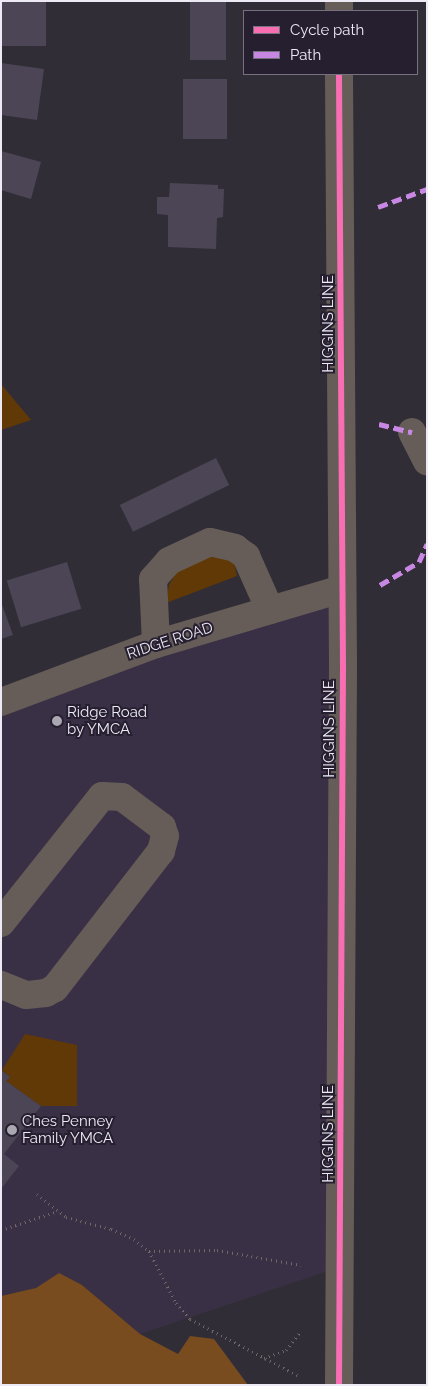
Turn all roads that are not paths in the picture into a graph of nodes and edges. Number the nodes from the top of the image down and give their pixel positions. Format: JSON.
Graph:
{"nodes":[{"id":1,"x":339,"y":75,"type":"edge"},
{"id":2,"x":412,"y":432,"type":"dead end"},
{"id":3,"x":427,"y":461,"type":"edge"},
{"id":4,"x":342,"y":588,"type":"junction"},
{"id":5,"x":270,"y":610,"type":"junction"},
{"id":6,"x":156,"y":644,"type":"junction"},
{"id":7,"x":1,"y":702,"type":"edge"},
{"id":8,"x":1,"y":923,"type":"edge"},
{"id":9,"x":1,"y":985,"type":"edge"},
{"id":10,"x":339,"y":1385,"type":"edge"}],
"edges":[{"from":1,"to":4,"type":"street","name":"HIGGINS LINE"},
{"from":2,"to":3,"type":"street"},
{"from":4,"to":5,"type":"street","name":"RIDGE ROAD"},
{"from":4,"to":10,"type":"street","name":"HIGGINS LINE"},
{"from":5,"to":6,"type":"street","name":"RIDGE ROAD"},
{"from":5,"to":6,"type":"street"},
{"from":6,"to":7,"type":"street","name":"RIDGE ROAD"},
{"from":8,"to":9,"type":"street"}]}
